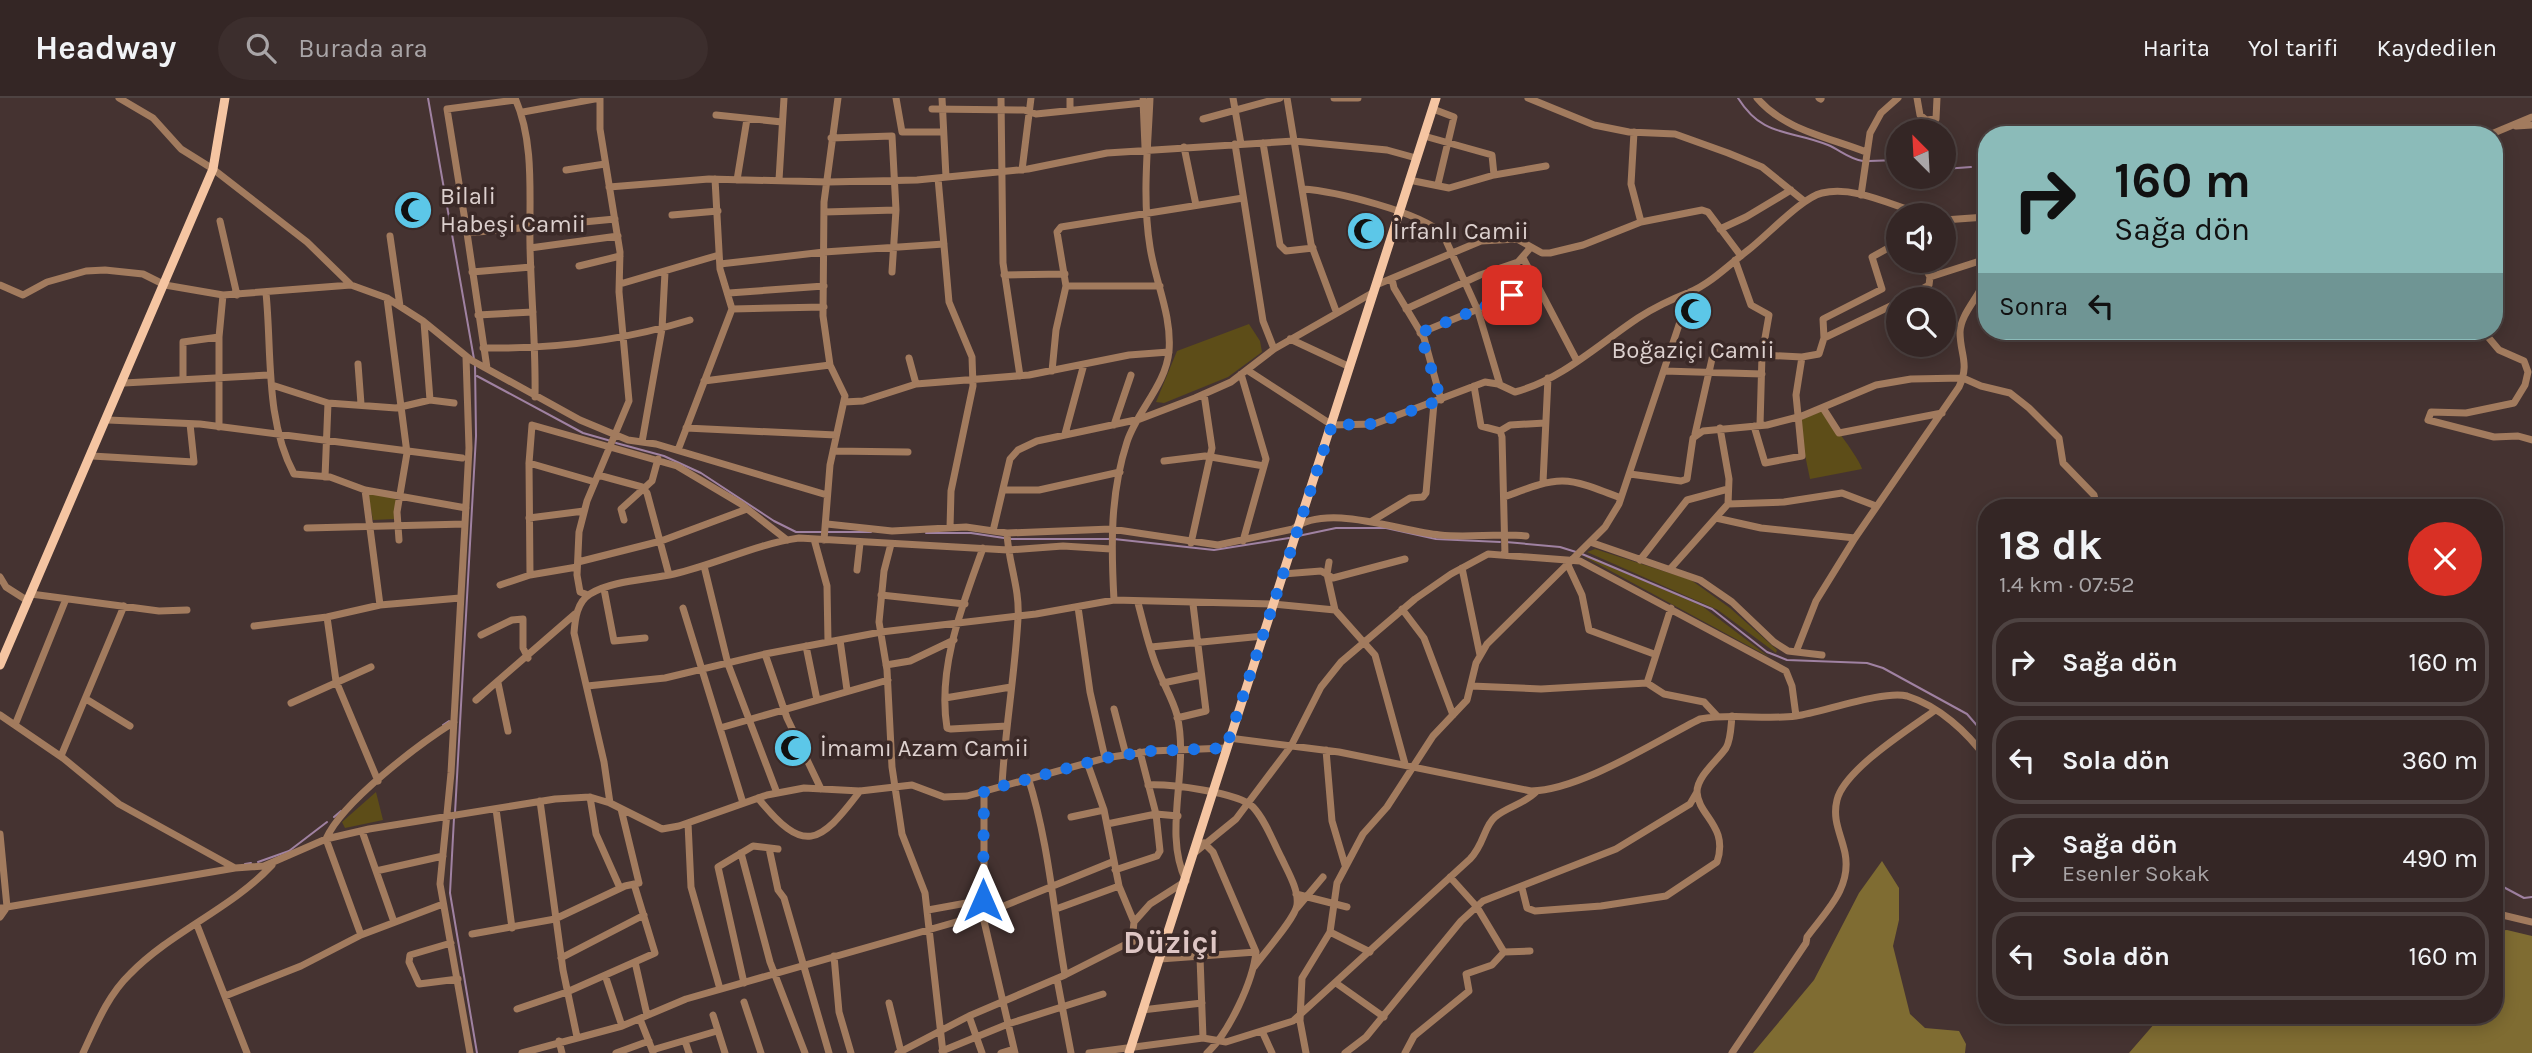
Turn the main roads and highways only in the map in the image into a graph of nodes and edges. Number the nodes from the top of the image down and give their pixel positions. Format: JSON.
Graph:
{"nodes":[{"id":1,"x":225,"y":98,"type":"edge"},
{"id":2,"x":1436,"y":98,"type":"edge"},
{"id":3,"x":0,"y":665,"type":"edge"},
{"id":4,"x":1130,"y":1050,"type":"edge"}],
"edges":[{"from":1,"to":3,"type":"main road"},
{"from":2,"to":4,"type":"main road"}]}
